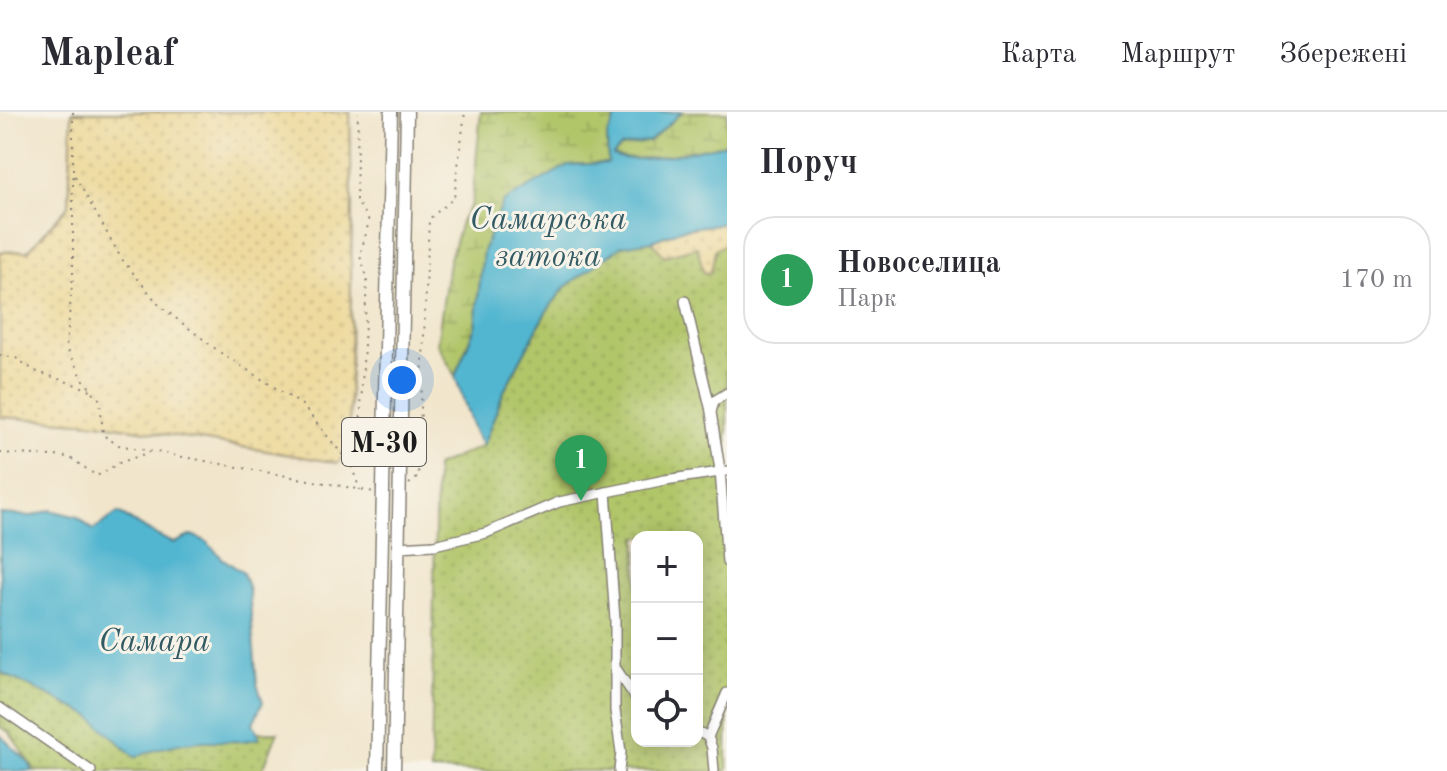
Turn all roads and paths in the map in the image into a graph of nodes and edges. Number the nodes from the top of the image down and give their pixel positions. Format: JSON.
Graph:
{"nodes":[{"id":1,"x":73,"y":112,"type":"edge"},
{"id":2,"x":358,"y":112,"type":"edge"},
{"id":3,"x":391,"y":112,"type":"edge"},
{"id":4,"x":407,"y":112,"type":"edge"},
{"id":5,"x":465,"y":112,"type":"edge"},
{"id":6,"x":73,"y":174,"type":"junction"},
{"id":7,"x":685,"y":301,"type":"dead end"},
{"id":8,"x":0,"y":355,"type":"edge"},
{"id":9,"x":93,"y":391,"type":"junction"},
{"id":10,"x":727,"y":393,"type":"edge"},
{"id":11,"x":711,"y":412,"type":"junction"},
{"id":12,"x":151,"y":451,"type":"junction"},
{"id":13,"x":0,"y":453,"type":"edge"},
{"id":14,"x":351,"y":465,"type":"junction"},
{"id":15,"x":725,"y":469,"type":"edge"},
{"id":16,"x":361,"y":491,"type":"junction"},
{"id":17,"x":383,"y":492,"type":"junction"},
{"id":18,"x":606,"y":492,"type":"junction"},
{"id":19,"x":399,"y":493,"type":"junction"},
{"id":20,"x":398,"y":547,"type":"junction"},
{"id":21,"x":727,"y":562,"type":"edge"},
{"id":22,"x":616,"y":669,"type":"junction"},
{"id":23,"x":631,"y":691,"type":"edge"},
{"id":24,"x":727,"y":693,"type":"edge"},
{"id":25,"x":0,"y":708,"type":"edge"},
{"id":26,"x":703,"y":734,"type":"edge"},
{"id":27,"x":708,"y":737,"type":"junction"},
{"id":28,"x":91,"y":771,"type":"edge"},
{"id":29,"x":377,"y":771,"type":"edge"},
{"id":30,"x":394,"y":771,"type":"edge"},
{"id":31,"x":619,"y":771,"type":"edge"},
{"id":32,"x":714,"y":771,"type":"edge"}],
"edges":[{"from":1,"to":6,"type":"path"},
{"from":2,"to":14,"type":"path"},
{"from":3,"to":17,"type":"highway","number":"М-30"},
{"from":4,"to":19,"type":"highway","number":"М-30"},
{"from":5,"to":19,"type":"path"},
{"from":6,"to":9,"type":"path"},
{"from":6,"to":14,"type":"path"},
{"from":7,"to":11,"type":"lane"},
{"from":8,"to":9,"type":"path"},
{"from":9,"to":12,"type":"path"},
{"from":10,"to":11,"type":"lane"},
{"from":11,"to":15,"type":"lane"},
{"from":12,"to":13,"type":"path"},
{"from":12,"to":16,"type":"path"},
{"from":14,"to":16,"type":"path"},
{"from":15,"to":18,"type":"lane"},
{"from":15,"to":21,"type":"lane"},
{"from":16,"to":17,"type":"path"},
{"from":17,"to":29,"type":"highway","number":"М-30"},
{"from":18,"to":20,"type":"lane"},
{"from":18,"to":22,"type":"lane"},
{"from":19,"to":20,"type":"highway","number":"М-30"},
{"from":20,"to":30,"type":"highway","number":"М-30"},
{"from":22,"to":23,"type":"lane"},
{"from":22,"to":31,"type":"lane"},
{"from":24,"to":27,"type":"lane"},
{"from":25,"to":28,"type":"lane"},
{"from":26,"to":27,"type":"lane"},
{"from":27,"to":32,"type":"lane"}]}
